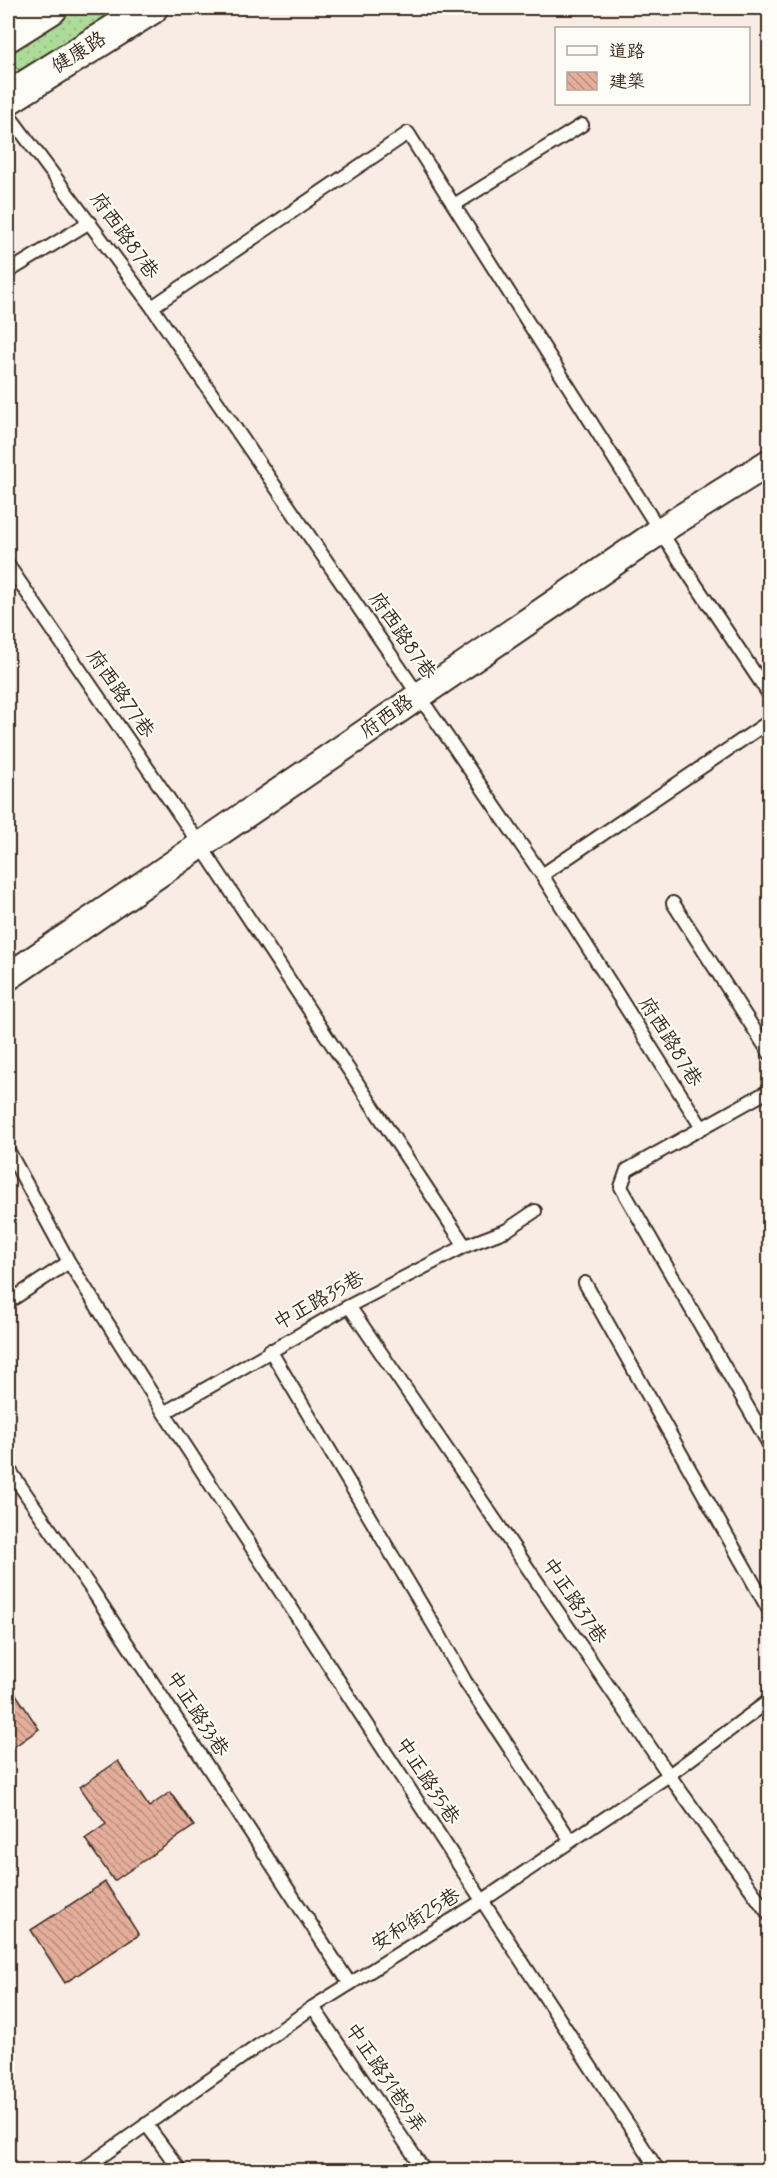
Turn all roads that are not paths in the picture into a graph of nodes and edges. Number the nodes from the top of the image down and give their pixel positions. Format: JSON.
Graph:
{"nodes":[{"id":1,"x":51,"y":8,"type":"edge"},
{"id":2,"x":151,"y":8,"type":"edge"},
{"id":3,"x":8,"y":35,"type":"edge"},
{"id":4,"x":8,"y":98,"type":"edge"},
{"id":5,"x":8,"y":114,"type":"edge"},
{"id":6,"x":582,"y":125,"type":"dead end"},
{"id":7,"x":454,"y":205,"type":"junction"},
{"id":8,"x":90,"y":222,"type":"junction"},
{"id":9,"x":8,"y":272,"type":"edge"},
{"id":10,"x":152,"y":307,"type":"junction"},
{"id":11,"x":770,"y":462,"type":"edge"},
{"id":12,"x":660,"y":531,"type":"junction"},
{"id":13,"x":8,"y":565,"type":"edge"},
{"id":14,"x":418,"y":695,"type":"junction"},
{"id":15,"x":770,"y":696,"type":"edge"},
{"id":16,"x":770,"y":721,"type":"edge"},
{"id":17,"x":201,"y":846,"type":"junction"},
{"id":18,"x":542,"y":875,"type":"junction"},
{"id":19,"x":673,"y":903,"type":"dead end"},
{"id":20,"x":8,"y":977,"type":"edge"},
{"id":21,"x":770,"y":1054,"type":"edge"},
{"id":22,"x":770,"y":1090,"type":"edge"},
{"id":23,"x":702,"y":1128,"type":"junction"},
{"id":24,"x":8,"y":1150,"type":"edge"},
{"id":25,"x":535,"y":1211,"type":"dead end"},
{"id":26,"x":465,"y":1246,"type":"junction"},
{"id":27,"x":69,"y":1262,"type":"junction"},
{"id":28,"x":585,"y":1283,"type":"dead end"},
{"id":29,"x":8,"y":1302,"type":"edge"},
{"id":30,"x":349,"y":1305,"type":"junction"},
{"id":31,"x":270,"y":1350,"type":"junction"},
{"id":32,"x":164,"y":1413,"type":"junction"},
{"id":33,"x":770,"y":1446,"type":"edge"},
{"id":34,"x":8,"y":1468,"type":"edge"},
{"id":35,"x":770,"y":1612,"type":"edge"},
{"id":36,"x":770,"y":1700,"type":"edge"},
{"id":37,"x":669,"y":1775,"type":"junction"},
{"id":38,"x":571,"y":1841,"type":"junction"},
{"id":39,"x":482,"y":1901,"type":"junction"},
{"id":40,"x":770,"y":1916,"type":"edge"},
{"id":41,"x":350,"y":1984,"type":"junction"},
{"id":42,"x":313,"y":2007,"type":"junction"},
{"id":43,"x":146,"y":2124,"type":"junction"},
{"id":44,"x":82,"y":2170,"type":"edge"},
{"id":45,"x":180,"y":2170,"type":"edge"},
{"id":46,"x":424,"y":2170,"type":"edge"},
{"id":47,"x":658,"y":2170,"type":"edge"}],
"edges":[{"from":1,"to":3,"type":"street"},
{"from":2,"to":4,"type":"street","name":"健康路"},
{"from":5,"to":8,"type":"lane","name":"府西路87巷"},
{"from":6,"to":7,"type":"lane"},
{"from":7,"to":10,"type":"lane"},
{"from":7,"to":12,"type":"lane"},
{"from":8,"to":9,"type":"lane"},
{"from":8,"to":10,"type":"lane","name":"府西路87巷"},
{"from":10,"to":14,"type":"lane","name":"府西路87巷"},
{"from":11,"to":12,"type":"street","name":"府西路"},
{"from":12,"to":14,"type":"street","name":"府西路"},
{"from":12,"to":15,"type":"lane"},
{"from":13,"to":17,"type":"lane","name":"府西路77巷"},
{"from":14,"to":17,"type":"street","name":"府西路"},
{"from":14,"to":18,"type":"lane","name":"府西路87巷"},
{"from":16,"to":18,"type":"lane"},
{"from":17,"to":20,"type":"street","name":"府西路"},
{"from":17,"to":26,"type":"lane","name":"府西路77巷"},
{"from":18,"to":23,"type":"lane","name":"府西路87巷"},
{"from":19,"to":21,"type":"lane"},
{"from":22,"to":23,"type":"lane"},
{"from":23,"to":33,"type":"lane"},
{"from":24,"to":27,"type":"lane","name":"中正路35巷"},
{"from":25,"to":26,"type":"lane","name":"中正路35巷"},
{"from":26,"to":30,"type":"lane","name":"中正路35巷"},
{"from":27,"to":29,"type":"lane"},
{"from":27,"to":32,"type":"lane","name":"中正路35巷"},
{"from":28,"to":35,"type":"lane"},
{"from":30,"to":31,"type":"lane","name":"中正路35巷"},
{"from":30,"to":37,"type":"lane","name":"中正路37巷"},
{"from":31,"to":32,"type":"lane","name":"中正路35巷"},
{"from":31,"to":38,"type":"lane"},
{"from":32,"to":39,"type":"lane","name":"中正路35巷"},
{"from":34,"to":41,"type":"lane","name":"中正路33巷"},
{"from":36,"to":37,"type":"lane","name":"安和街25巷"},
{"from":37,"to":38,"type":"lane","name":"安和街25巷"},
{"from":37,"to":40,"type":"lane","name":"中正路37巷"},
{"from":38,"to":39,"type":"lane","name":"安和街25巷"},
{"from":39,"to":41,"type":"lane","name":"安和街25巷"},
{"from":39,"to":47,"type":"lane","name":"中正路35巷"},
{"from":41,"to":42,"type":"lane","name":"安和街25巷"},
{"from":42,"to":43,"type":"lane","name":"安和街25巷"},
{"from":42,"to":46,"type":"lane","name":"中正路31巷9弄"},
{"from":43,"to":44,"type":"lane","name":"安和街25巷"},
{"from":43,"to":45,"type":"lane"}]}
